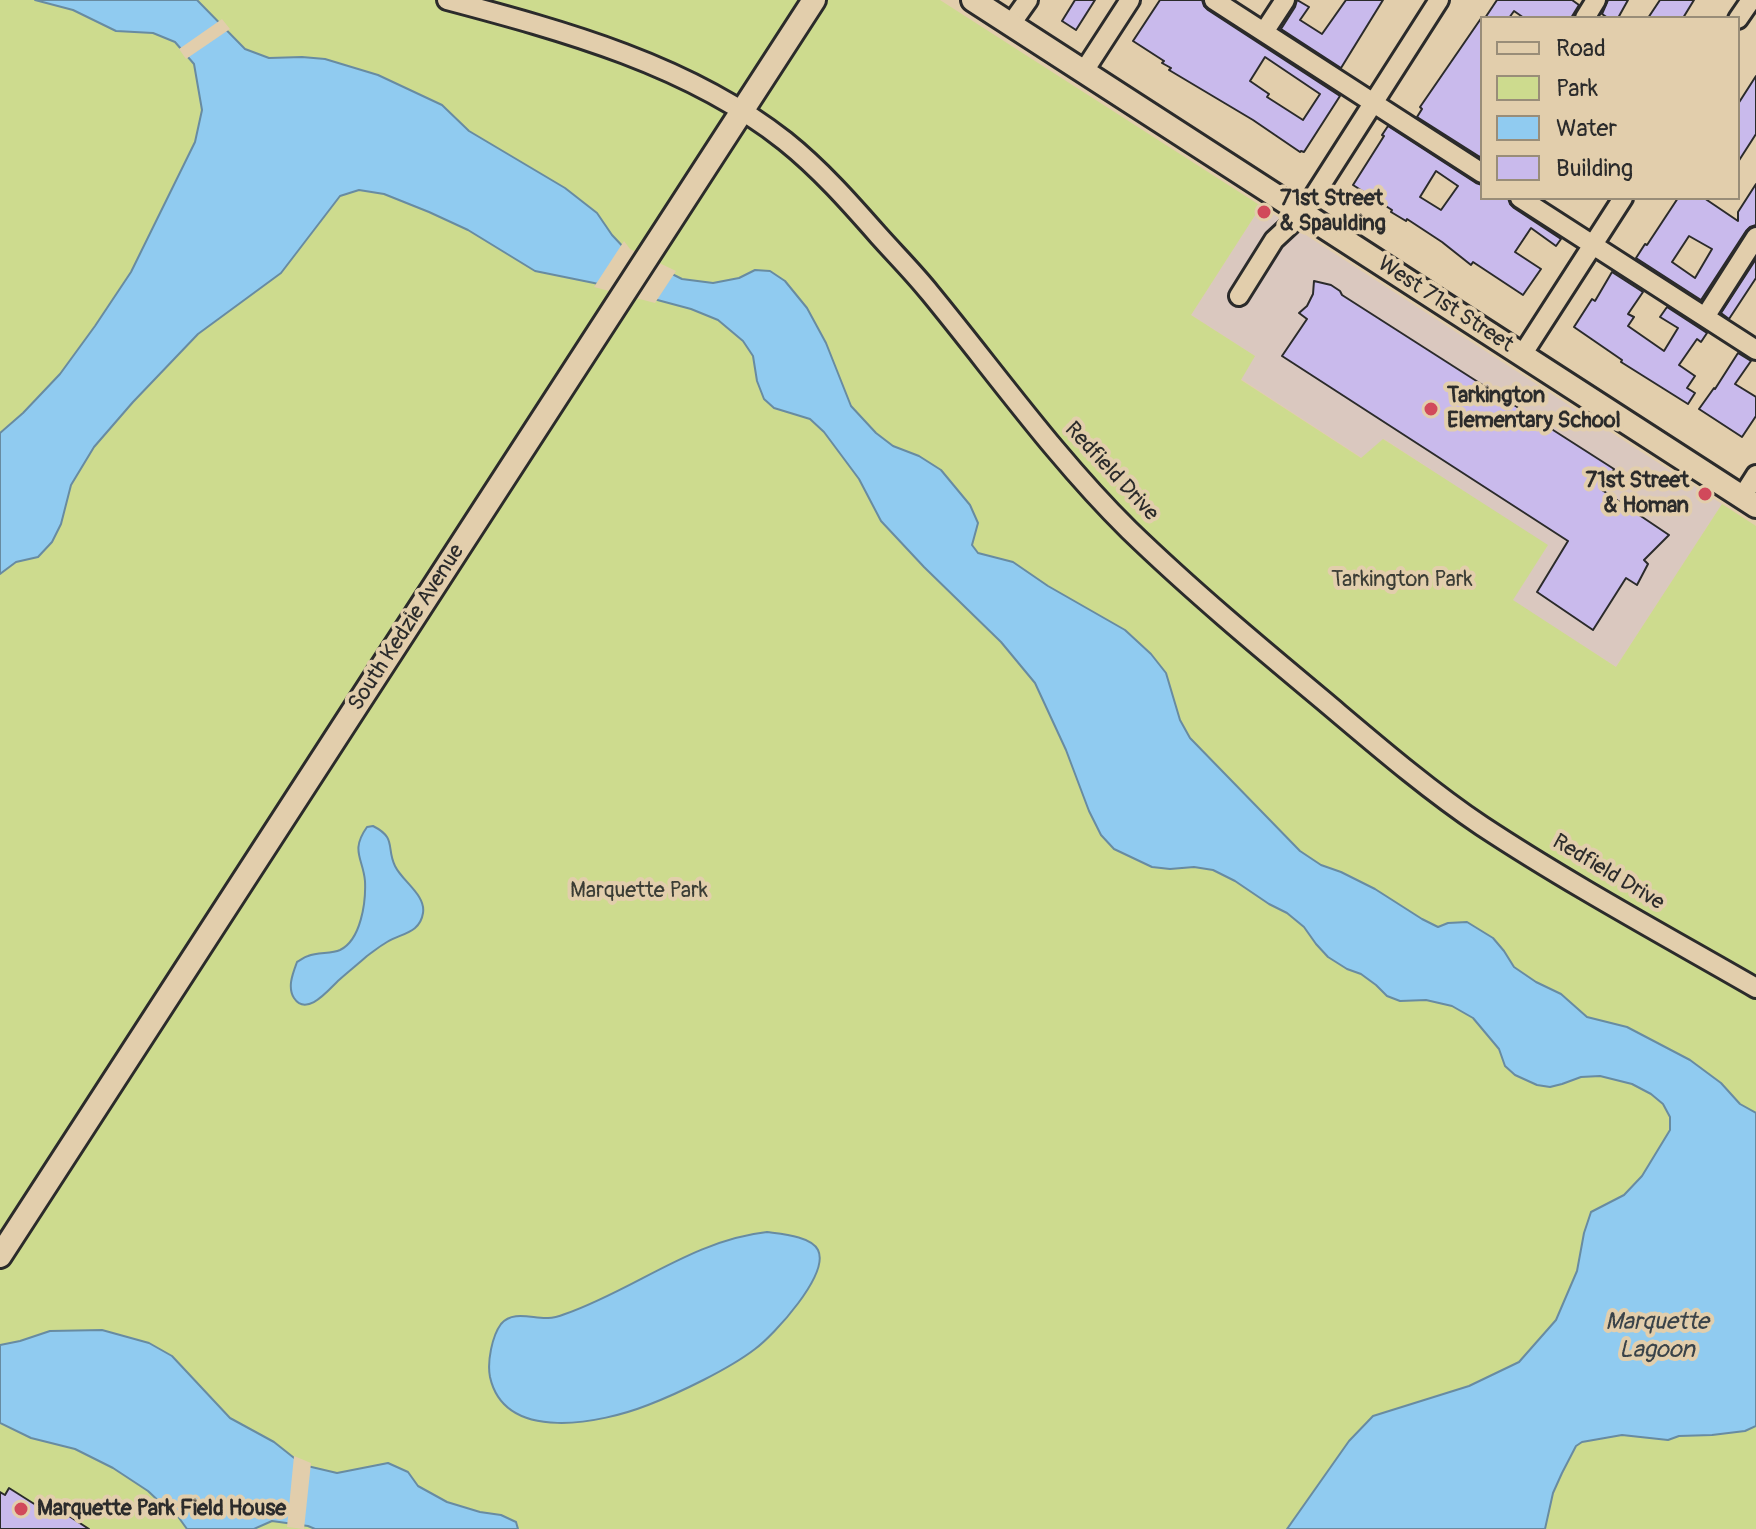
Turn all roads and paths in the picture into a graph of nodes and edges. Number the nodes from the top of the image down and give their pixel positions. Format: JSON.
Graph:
{"nodes":[{"id":1,"x":447,"y":0,"type":"edge"},
{"id":2,"x":814,"y":0,"type":"edge"},
{"id":3,"x":973,"y":0,"type":"edge"},
{"id":4,"x":1028,"y":0,"type":"edge"},
{"id":5,"x":1130,"y":0,"type":"edge"},
{"id":6,"x":1214,"y":0,"type":"edge"},
{"id":7,"x":1285,"y":0,"type":"edge"},
{"id":8,"x":1439,"y":0,"type":"edge"},
{"id":9,"x":1011,"y":24,"type":"junction"},
{"id":10,"x":1264,"y":32,"type":"junction"},
{"id":11,"x":1084,"y":71,"type":"junction"},
{"id":12,"x":1373,"y":102,"type":"junction"},
{"id":13,"x":741,"y":111,"type":"junction"},
{"id":14,"x":1480,"y":172,"type":"edge"},
{"id":15,"x":1523,"y":200,"type":"edge"},
{"id":16,"x":1622,"y":200,"type":"edge"},
{"id":17,"x":1303,"y":213,"type":"junction"},
{"id":18,"x":1756,"y":237,"type":"edge"},
{"id":19,"x":1593,"y":245,"type":"junction"},
{"id":20,"x":1239,"y":296,"type":"dead end"},
{"id":21,"x":1705,"y":317,"type":"junction"},
{"id":22,"x":1756,"y":350,"type":"edge"},
{"id":23,"x":1522,"y":355,"type":"junction"},
{"id":24,"x":1756,"y":475,"type":"edge"},
{"id":25,"x":1749,"y":502,"type":"edge"},
{"id":26,"x":1756,"y":988,"type":"edge"},
{"id":27,"x":0,"y":1256,"type":"edge"}],
"edges":[{"from":1,"to":13,"type":"street","name":"Redfield Drive"},
{"from":2,"to":13,"type":"main road","name":"South Kedzie Avenue"},
{"from":3,"to":9,"type":"main road","name":"West 71st Street"},
{"from":4,"to":9,"type":"street"},
{"from":5,"to":11,"type":"street"},
{"from":6,"to":10,"type":"street"},
{"from":7,"to":10,"type":"street"},
{"from":8,"to":12,"type":"street"},
{"from":9,"to":11,"type":"main road","name":"West 71st Street"},
{"from":10,"to":12,"type":"street"},
{"from":11,"to":17,"type":"main road","name":"West 71st Street"},
{"from":12,"to":14,"type":"street"},
{"from":12,"to":17,"type":"street"},
{"from":13,"to":26,"type":"street","name":"Redfield Drive"},
{"from":13,"to":27,"type":"main road","name":"South Kedzie Avenue"},
{"from":15,"to":19,"type":"street"},
{"from":16,"to":19,"type":"street"},
{"from":17,"to":20,"type":"street"},
{"from":17,"to":23,"type":"main road","name":"West 71st Street"},
{"from":18,"to":21,"type":"street"},
{"from":19,"to":21,"type":"street"},
{"from":19,"to":23,"type":"street"},
{"from":21,"to":22,"type":"street"},
{"from":23,"to":25,"type":"main road","name":"West 71st Street"},
{"from":24,"to":25,"type":"street"}]}
